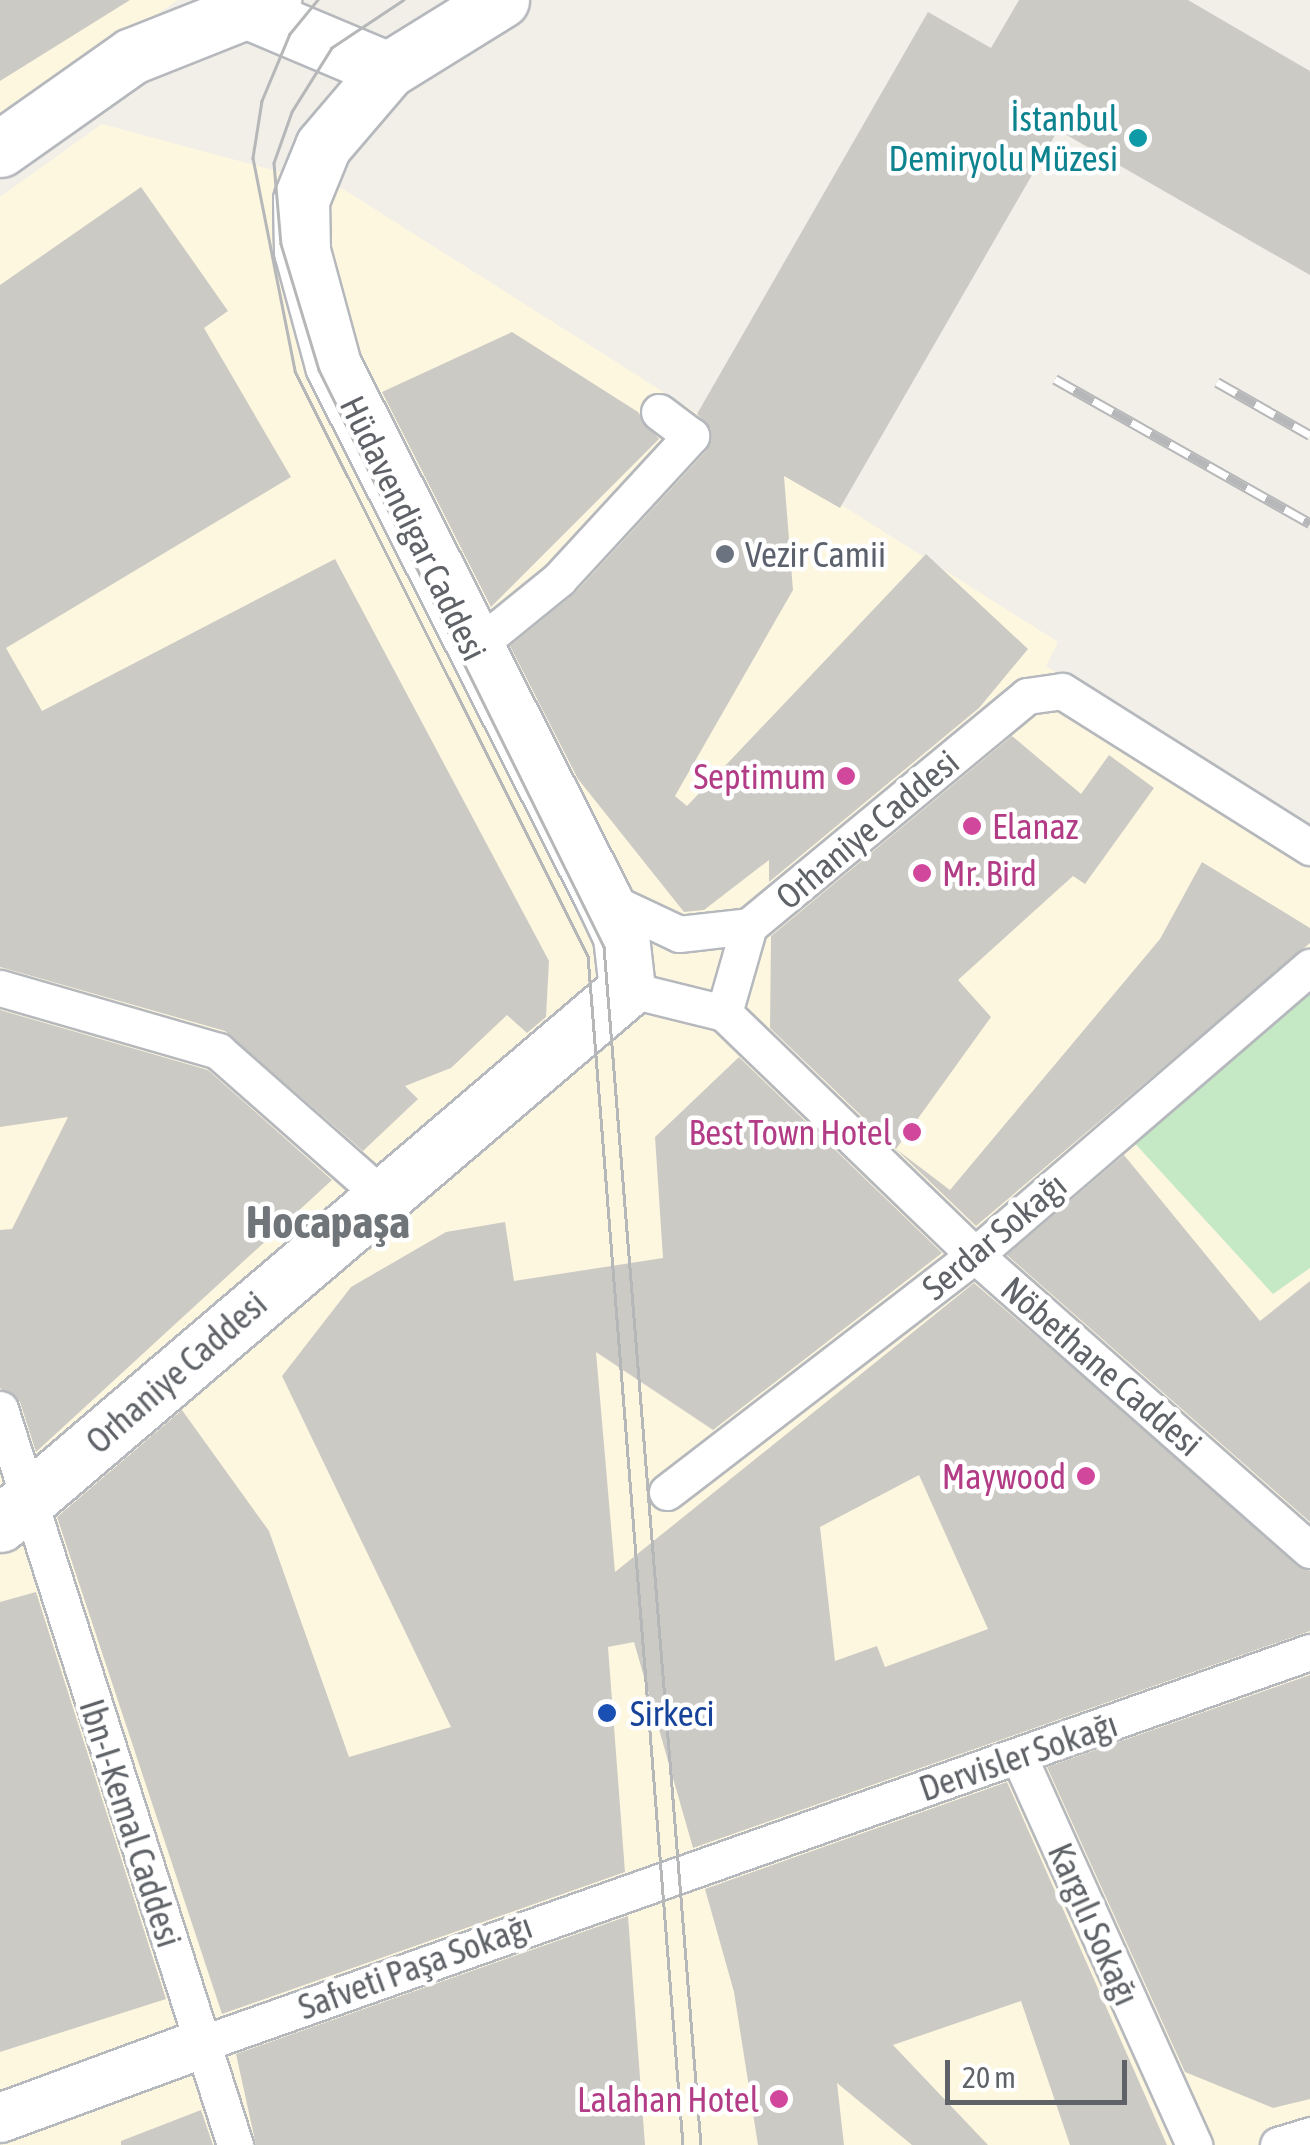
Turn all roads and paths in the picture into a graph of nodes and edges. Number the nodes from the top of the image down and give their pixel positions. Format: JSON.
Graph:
{"nodes":[{"id":1,"x":501,"y":0,"type":"edge"},
{"id":2,"x":258,"y":4,"type":"edge"},
{"id":3,"x":388,"y":70,"type":"junction"},
{"id":4,"x":0,"y":149,"type":"edge"},
{"id":5,"x":659,"y":412,"type":"dead end"},
{"id":6,"x":473,"y":649,"type":"junction"},
{"id":7,"x":1310,"y":847,"type":"edge"},
{"id":8,"x":603,"y":898,"type":"junction"},
{"id":9,"x":749,"y":926,"type":"junction"},
{"id":10,"x":1310,"y":967,"type":"edge"},
{"id":11,"x":0,"y":988,"type":"edge"},
{"id":12,"x":627,"y":989,"type":"junction"},
{"id":13,"x":724,"y":1014,"type":"junction"},
{"id":14,"x":380,"y":1194,"type":"junction"},
{"id":15,"x":975,"y":1255,"type":"junction"},
{"id":16,"x":0,"y":1409,"type":"edge"},
{"id":17,"x":668,"y":1492,"type":"dead end"},
{"id":18,"x":14,"y":1512,"type":"edge"},
{"id":19,"x":1310,"y":1550,"type":"edge"},
{"id":20,"x":1310,"y":1652,"type":"edge"},
{"id":21,"x":1018,"y":1757,"type":"junction"},
{"id":22,"x":630,"y":1888,"type":"joint"},
{"id":23,"x":201,"y":2044,"type":"junction"},
{"id":24,"x":0,"y":2118,"type":"edge"},
{"id":25,"x":1310,"y":2135,"type":"edge"},
{"id":26,"x":235,"y":2145,"type":"edge"},
{"id":27,"x":1194,"y":2145,"type":"edge"},
{"id":28,"x":1278,"y":2145,"type":"edge"}],
"edges":[{"from":1,"to":3,"type":"street","name":"Hüdavendigar Caddesi"},
{"from":2,"to":3,"type":"street"},
{"from":2,"to":4,"type":"street"},
{"from":3,"to":6,"type":"street","name":"Hüdavendigar Caddesi"},
{"from":5,"to":6,"type":"street"},
{"from":6,"to":8,"type":"street","name":"Hüdavendigar Caddesi"},
{"from":7,"to":9,"type":"street","name":"Orhaniye Caddesi"},
{"from":8,"to":9,"type":"street"},
{"from":8,"to":12,"type":"street","name":"Hüdavendigar Caddesi"},
{"from":9,"to":13,"type":"street","name":"Orhaniye Caddesi"},
{"from":10,"to":15,"type":"street","name":"Serdar Sokağı"},
{"from":11,"to":14,"type":"street"},
{"from":12,"to":13,"type":"street"},
{"from":12,"to":14,"type":"street","name":"Orhaniye Caddesi"},
{"from":13,"to":15,"type":"street","name":"Nöbethane Caddesi"},
{"from":14,"to":18,"type":"street","name":"Orhaniye Caddesi"},
{"from":15,"to":17,"type":"street","name":"Serdar Sokağı"},
{"from":15,"to":19,"type":"street","name":"Nöbethane Caddesi"},
{"from":16,"to":18,"type":"street","name":"Ibn-I-Kemal Caddesi"},
{"from":18,"to":23,"type":"street","name":"Ibn-I-Kemal Caddesi"},
{"from":20,"to":21,"type":"street","name":"Dervisler Sokağı"},
{"from":21,"to":22,"type":"street","name":"Dervisler Sokağı"},
{"from":21,"to":27,"type":"street","name":"Kargılı Sokağı"},
{"from":22,"to":23,"type":"street","name":"Safveti Paşa Sokağı"},
{"from":23,"to":24,"type":"street"},
{"from":23,"to":26,"type":"street","name":"Ibn-I-Kemal Caddesi"},
{"from":25,"to":28,"type":"street"}]}
